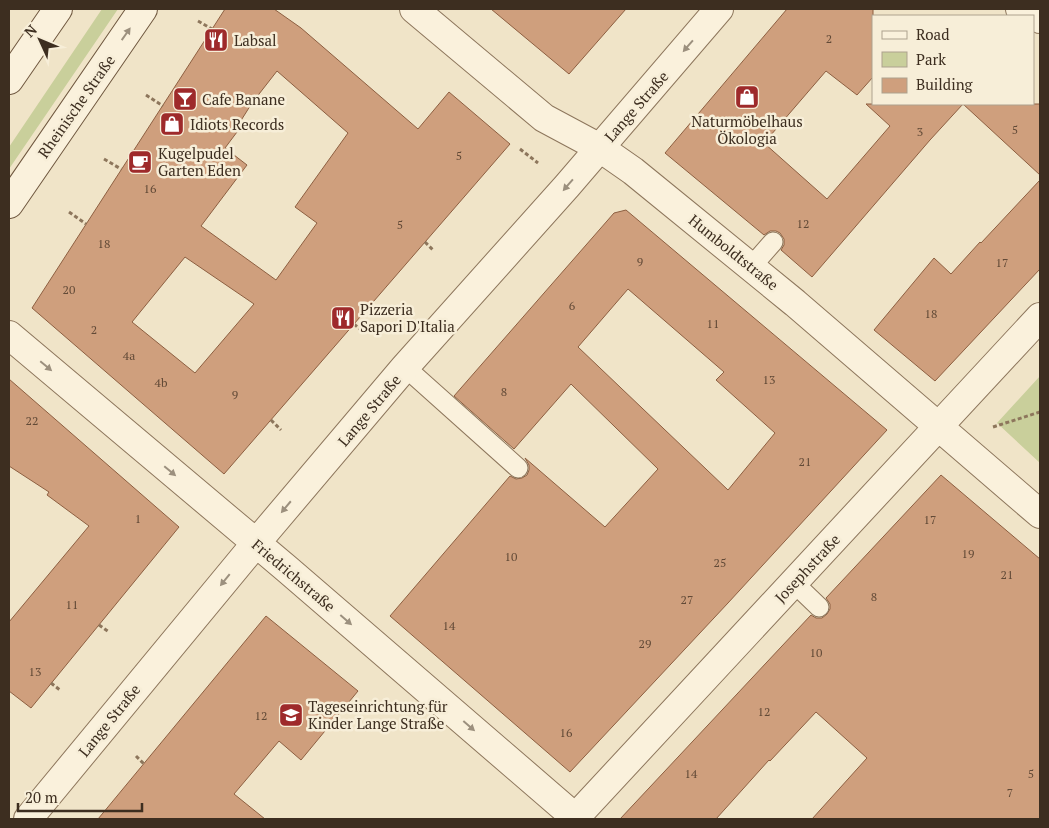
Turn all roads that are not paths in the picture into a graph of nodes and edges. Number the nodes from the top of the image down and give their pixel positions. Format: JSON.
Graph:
{"nodes":[{"id":1,"x":58,"y":9,"type":"edge"},
{"id":2,"x":143,"y":9,"type":"edge"},
{"id":3,"x":414,"y":9,"type":"edge"},
{"id":4,"x":719,"y":9,"type":"edge"},
{"id":5,"x":1020,"y":9,"type":"edge"},
{"id":6,"x":1033,"y":15,"type":"edge"},
{"id":7,"x":9,"y":80,"type":"edge"},
{"id":8,"x":600,"y":148,"type":"junction"},
{"id":9,"x":9,"y":204,"type":"edge"},
{"id":10,"x":773,"y":242,"type":"dead end"},
{"id":11,"x":751,"y":267,"type":"junction"},
{"id":12,"x":1040,"y":317,"type":"edge"},
{"id":13,"x":9,"y":335,"type":"edge"},
{"id":14,"x":405,"y":367,"type":"junction"},
{"id":15,"x":938,"y":425,"type":"junction"},
{"id":16,"x":518,"y":468,"type":"dead end"},
{"id":17,"x":1040,"y":514,"type":"edge"},
{"id":18,"x":256,"y":543,"type":"junction"},
{"id":19,"x":793,"y":582,"type":"junction"},
{"id":20,"x":819,"y":607,"type":"dead end"},
{"id":21,"x":28,"y":819,"type":"edge"},
{"id":22,"x":575,"y":819,"type":"edge"}],
"edges":[{"from":1,"to":7,"type":"street"},
{"from":9,"to":2,"type":"street","name":"Rheinische Straße","one_way":true},
{"from":3,"to":8,"type":"street","name":"Humboldtstraße"},
{"from":4,"to":8,"type":"street","name":"Lange Straße","one_way":true},
{"from":5,"to":6,"type":"street"},
{"from":8,"to":11,"type":"street","name":"Humboldtstraße"},
{"from":8,"to":14,"type":"street","name":"Lange Straße","one_way":true},
{"from":10,"to":11,"type":"lane"},
{"from":11,"to":15,"type":"street","name":"Humboldtstraße"},
{"from":12,"to":15,"type":"street","name":"Josephstraße"},
{"from":13,"to":18,"type":"street","name":"Friedrichstraße","one_way":true},
{"from":14,"to":16,"type":"lane"},
{"from":14,"to":18,"type":"street","name":"Lange Straße","one_way":true},
{"from":15,"to":17,"type":"street","name":"Humboldtstraße"},
{"from":15,"to":19,"type":"street","name":"Josephstraße"},
{"from":18,"to":21,"type":"street","name":"Lange Straße","one_way":true},
{"from":18,"to":22,"type":"street","name":"Friedrichstraße","one_way":true},
{"from":19,"to":20,"type":"lane"},
{"from":19,"to":22,"type":"street","name":"Josephstraße"}]}
